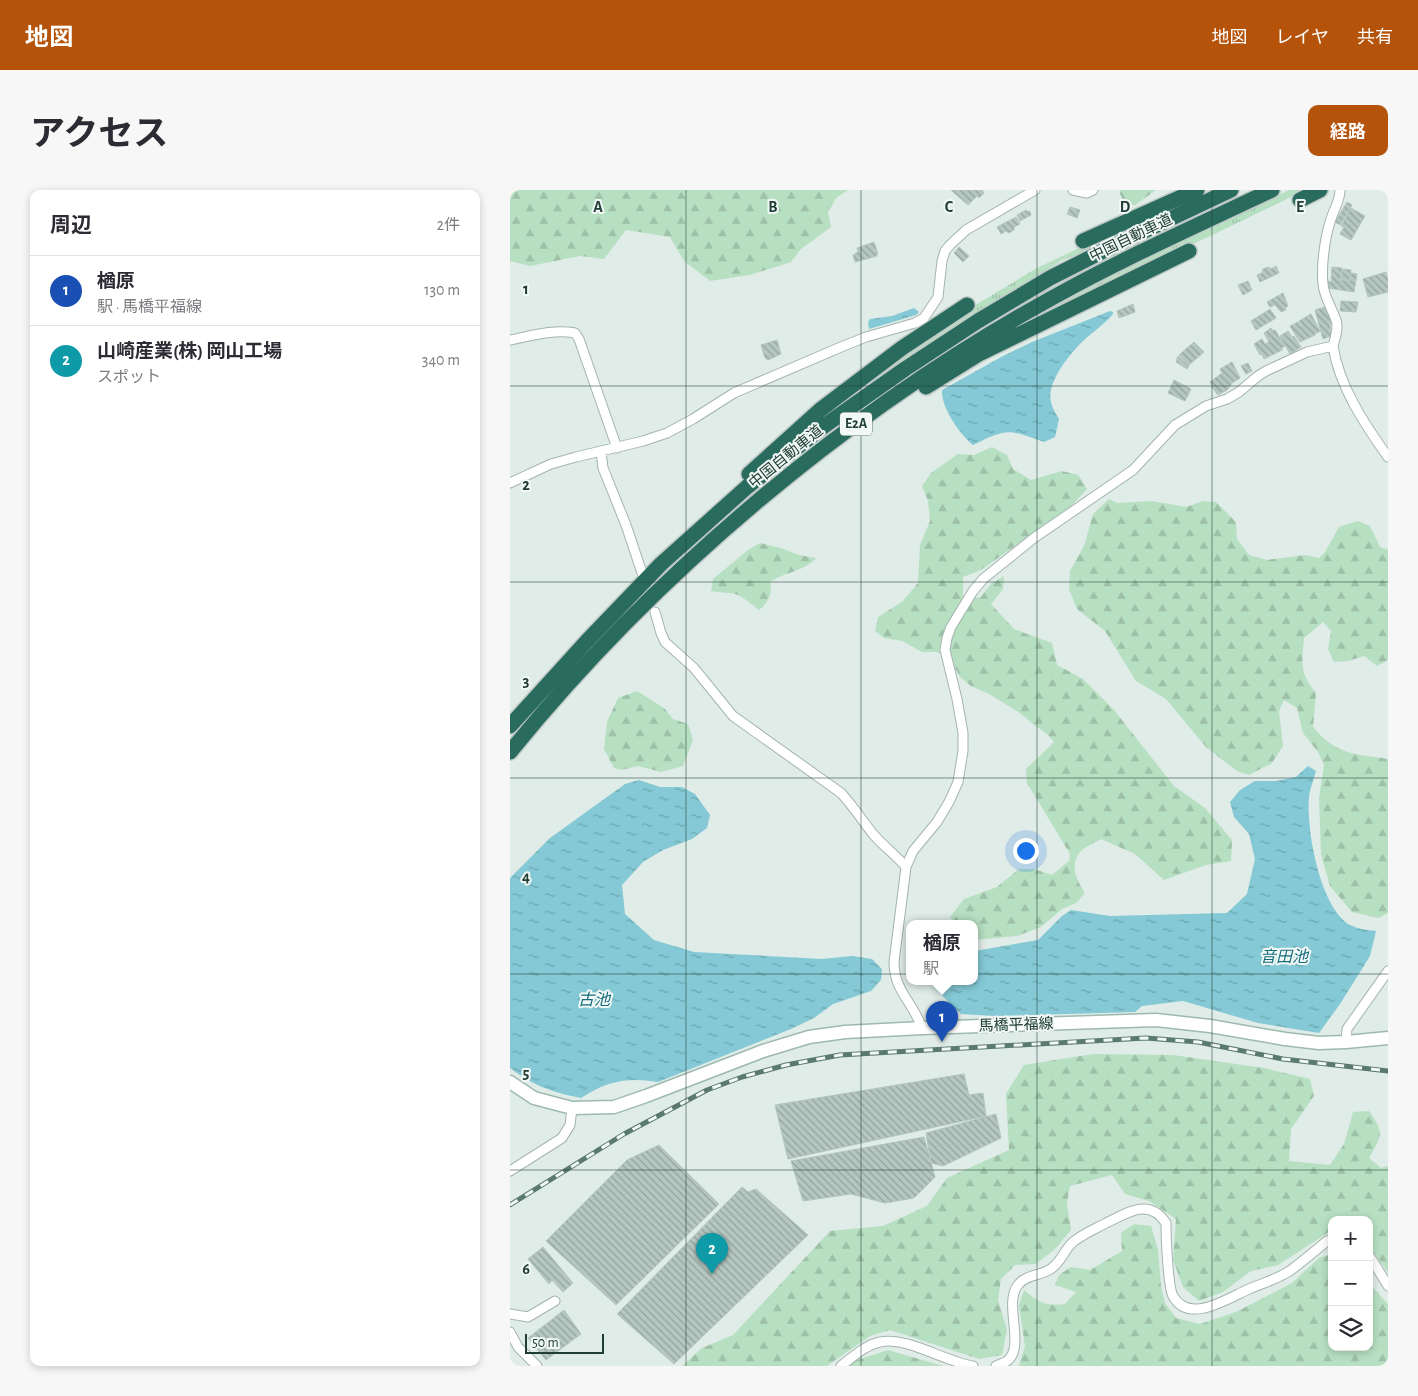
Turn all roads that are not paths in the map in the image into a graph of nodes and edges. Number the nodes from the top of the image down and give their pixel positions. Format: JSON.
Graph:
{"nodes":[{"id":1,"x":1035,"y":190,"type":"edge"},
{"id":2,"x":1073,"y":190,"type":"edge"},
{"id":3,"x":1093,"y":190,"type":"edge"},
{"id":4,"x":1197,"y":190,"type":"edge"},
{"id":5,"x":1231,"y":190,"type":"edge"},
{"id":6,"x":1272,"y":190,"type":"edge"},
{"id":7,"x":1320,"y":190,"type":"edge"},
{"id":8,"x":1340,"y":190,"type":"edge"},
{"id":9,"x":1300,"y":200,"type":"dead end"},
{"id":10,"x":1083,"y":241,"type":"dead end"},
{"id":11,"x":1189,"y":251,"type":"dead end"},
{"id":12,"x":967,"y":305,"type":"dead end"},
{"id":13,"x":510,"y":340,"type":"edge"},
{"id":14,"x":1333,"y":346,"type":"junction"},
{"id":15,"x":617,"y":448,"type":"junction"},
{"id":16,"x":601,"y":452,"type":"junction"},
{"id":17,"x":812,"y":457,"type":"junction"},
{"id":18,"x":1388,"y":457,"type":"edge"},
{"id":19,"x":510,"y":483,"type":"edge"},
{"id":20,"x":661,"y":564,"type":"junction"},
{"id":21,"x":642,"y":573,"type":"dead end"},
{"id":22,"x":655,"y":612,"type":"dead end"},
{"id":23,"x":510,"y":726,"type":"edge"},
{"id":24,"x":510,"y":752,"type":"edge"},
{"id":25,"x":906,"y":867,"type":"junction"},
{"id":26,"x":1388,"y":970,"type":"edge"},
{"id":27,"x":922,"y":1028,"type":"junction"},
{"id":28,"x":1388,"y":1038,"type":"edge"},
{"id":29,"x":1346,"y":1042,"type":"junction"},
{"id":30,"x":510,"y":1082,"type":"edge"},
{"id":31,"x":572,"y":1108,"type":"junction"},
{"id":32,"x":510,"y":1172,"type":"edge"},
{"id":33,"x":1328,"y":1241,"type":"edge"},
{"id":34,"x":1373,"y":1261,"type":"edge"},
{"id":35,"x":1388,"y":1286,"type":"edge"},
{"id":36,"x":555,"y":1301,"type":"dead end"},
{"id":37,"x":510,"y":1316,"type":"edge"},
{"id":38,"x":510,"y":1332,"type":"edge"},
{"id":39,"x":537,"y":1366,"type":"edge"},
{"id":40,"x":841,"y":1366,"type":"edge"},
{"id":41,"x":973,"y":1366,"type":"edge"},
{"id":42,"x":996,"y":1366,"type":"edge"}],
"edges":[{"from":1,"to":15,"type":"street"},
{"from":2,"to":3,"type":"street"},
{"from":4,"to":10,"type":"highway"},
{"from":5,"to":20,"type":"highway","name":"中国自動車道","number":"E2A"},
{"from":6,"to":17,"type":"highway","name":"中国自動車道","number":"E2A"},
{"from":7,"to":9,"type":"highway"},
{"from":8,"to":14,"type":"street"},
{"from":11,"to":17,"type":"highway"},
{"from":12,"to":20,"type":"highway"},
{"from":13,"to":15,"type":"street"},
{"from":14,"to":18,"type":"street"},
{"from":14,"to":25,"type":"street"},
{"from":15,"to":16,"type":"street"},
{"from":16,"to":19,"type":"street"},
{"from":16,"to":21,"type":"street"},
{"from":17,"to":24,"type":"highway","name":"中国自動車道","number":"E2A"},
{"from":20,"to":23,"type":"highway","name":"中国自動車道","number":"E2A"},
{"from":22,"to":25,"type":"street"},
{"from":25,"to":27,"type":"street"},
{"from":26,"to":29,"type":"street"},
{"from":27,"to":29,"type":"main road","name":"馬橋平福線"},
{"from":27,"to":31,"type":"main road","name":"馬橋平福線"},
{"from":28,"to":29,"type":"main road","name":"馬橋平福線"},
{"from":30,"to":31,"type":"main road","name":"馬橋平福線"},
{"from":31,"to":32,"type":"street"},
{"from":33,"to":42,"type":"street"},
{"from":34,"to":35,"type":"street"},
{"from":36,"to":37,"type":"street"},
{"from":38,"to":39,"type":"street"},
{"from":40,"to":41,"type":"street"}]}
